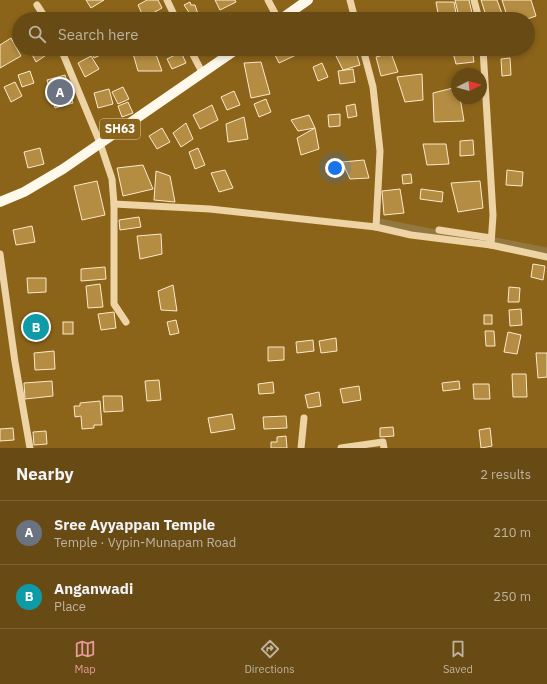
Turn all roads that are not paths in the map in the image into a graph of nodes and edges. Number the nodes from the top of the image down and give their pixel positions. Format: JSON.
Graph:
{"nodes":[{"id":1,"x":167,"y":0,"type":"edge"},
{"id":2,"x":268,"y":0,"type":"edge"},
{"id":3,"x":308,"y":0,"type":"edge"},
{"id":4,"x":350,"y":0,"type":"edge"},
{"id":5,"x":474,"y":0,"type":"edge"},
{"id":6,"x":37,"y":5,"type":"dead end"},
{"id":7,"x":42,"y":12,"type":"edge"},
{"id":8,"x":173,"y":12,"type":"edge"},
{"id":9,"x":275,"y":12,"type":"edge"},
{"id":10,"x":290,"y":12,"type":"edge"},
{"id":11,"x":353,"y":12,"type":"edge"},
{"id":12,"x":477,"y":12,"type":"edge"},
{"id":13,"x":64,"y":56,"type":"edge"},
{"id":14,"x":194,"y":56,"type":"edge"},
{"id":15,"x":226,"y":56,"type":"edge"},
{"id":16,"x":365,"y":56,"type":"edge"},
{"id":17,"x":484,"y":56,"type":"edge"},
{"id":18,"x":202,"y":72,"type":"junction"},
{"id":19,"x":100,"y":143,"type":"junction"},
{"id":20,"x":0,"y":202,"type":"edge"},
{"id":21,"x":114,"y":204,"type":"junction"},
{"id":22,"x":376,"y":227,"type":"junction"},
{"id":23,"x":439,"y":230,"type":"dead end"},
{"id":24,"x":491,"y":242,"type":"junction"},
{"id":25,"x":0,"y":254,"type":"edge"},
{"id":26,"x":547,"y":257,"type":"edge"},
{"id":27,"x":126,"y":322,"type":"dead end"},
{"id":28,"x":304,"y":418,"type":"dead end"},
{"id":29,"x":30,"y":448,"type":"edge"},
{"id":30,"x":301,"y":448,"type":"edge"},
{"id":31,"x":341,"y":448,"type":"edge"},
{"id":32,"x":384,"y":448,"type":"edge"}],
"edges":[{"from":1,"to":8,"type":"street"},
{"from":2,"to":9,"type":"street"},
{"from":3,"to":10,"type":"main road"},
{"from":4,"to":11,"type":"street"},
{"from":5,"to":12,"type":"street"},
{"from":6,"to":7,"type":"street"},
{"from":13,"to":19,"type":"street"},
{"from":14,"to":18,"type":"street"},
{"from":15,"to":18,"type":"main road","number":"SH63"},
{"from":16,"to":22,"type":"street"},
{"from":17,"to":24,"type":"street"},
{"from":18,"to":19,"type":"main road","number":"SH63"},
{"from":19,"to":20,"type":"main road","number":"SH63"},
{"from":19,"to":21,"type":"street"},
{"from":21,"to":22,"type":"street"},
{"from":21,"to":27,"type":"street"},
{"from":22,"to":24,"type":"street"},
{"from":23,"to":24,"type":"street"},
{"from":24,"to":26,"type":"street"},
{"from":25,"to":29,"type":"street"},
{"from":28,"to":30,"type":"street"},
{"from":31,"to":32,"type":"street"}]}
